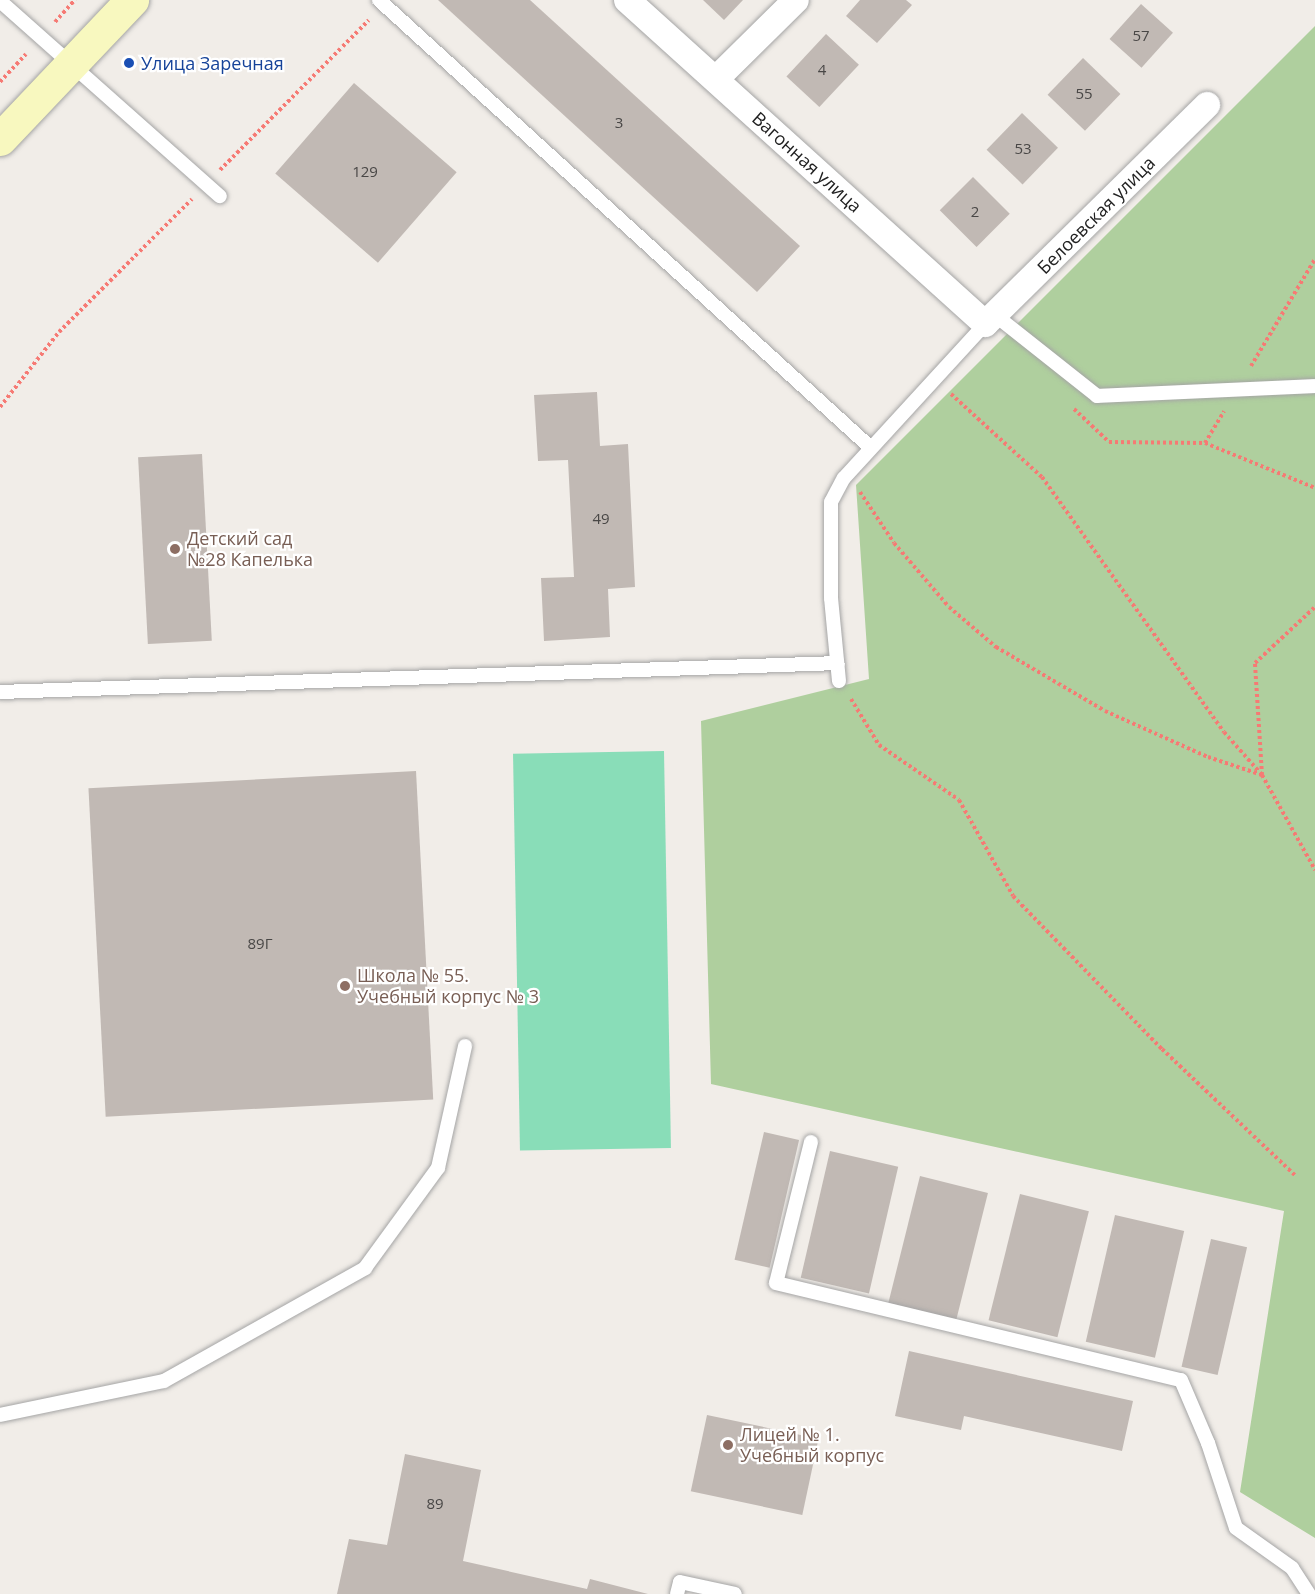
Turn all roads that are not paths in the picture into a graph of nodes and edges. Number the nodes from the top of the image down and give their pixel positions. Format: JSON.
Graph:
{"nodes":[{"id":1,"x":132,"y":0,"type":"edge"},
{"id":2,"x":379,"y":0,"type":"edge"},
{"id":3,"x":627,"y":0,"type":"edge"},
{"id":4,"x":796,"y":0,"type":"edge"},
{"id":5,"x":0,"y":1,"type":"edge"},
{"id":6,"x":71,"y":63,"type":"junction"},
{"id":7,"x":716,"y":79,"type":"junction"},
{"id":8,"x":1207,"y":105,"type":"dead end"},
{"id":9,"x":0,"y":139,"type":"edge"},
{"id":10,"x":220,"y":196,"type":"dead end"},
{"id":11,"x":985,"y":324,"type":"junction"},
{"id":12,"x":1315,"y":386,"type":"edge"},
{"id":13,"x":871,"y":448,"type":"junction"},
{"id":14,"x":837,"y":663,"type":"junction"},
{"id":15,"x":839,"y":681,"type":"road end"},
{"id":16,"x":0,"y":692,"type":"edge"},
{"id":17,"x":465,"y":1046,"type":"dead end"},
{"id":18,"x":811,"y":1142,"type":"dead end"},
{"id":19,"x":0,"y":1415,"type":"edge"},
{"id":20,"x":677,"y":1594,"type":"edge"},
{"id":21,"x":735,"y":1594,"type":"edge"},
{"id":22,"x":1309,"y":1594,"type":"edge"}],
"edges":[{"from":1,"to":6,"type":"street"},
{"from":2,"to":13,"type":"lane"},
{"from":3,"to":7,"type":"street","name":"Вагонная улица"},
{"from":4,"to":7,"type":"street"},
{"from":5,"to":6,"type":"lane"},
{"from":6,"to":9,"type":"street"},
{"from":6,"to":10,"type":"lane"},
{"from":7,"to":11,"type":"street","name":"Вагонная улица"},
{"from":8,"to":11,"type":"street","name":"Белоевская улица"},
{"from":11,"to":12,"type":"lane"},
{"from":11,"to":13,"type":"lane"},
{"from":13,"to":14,"type":"lane"},
{"from":14,"to":15,"type":"lane"},
{"from":14,"to":16,"type":"lane"},
{"from":17,"to":19,"type":"lane"},
{"from":18,"to":22,"type":"lane"},
{"from":20,"to":21,"type":"lane"}]}
